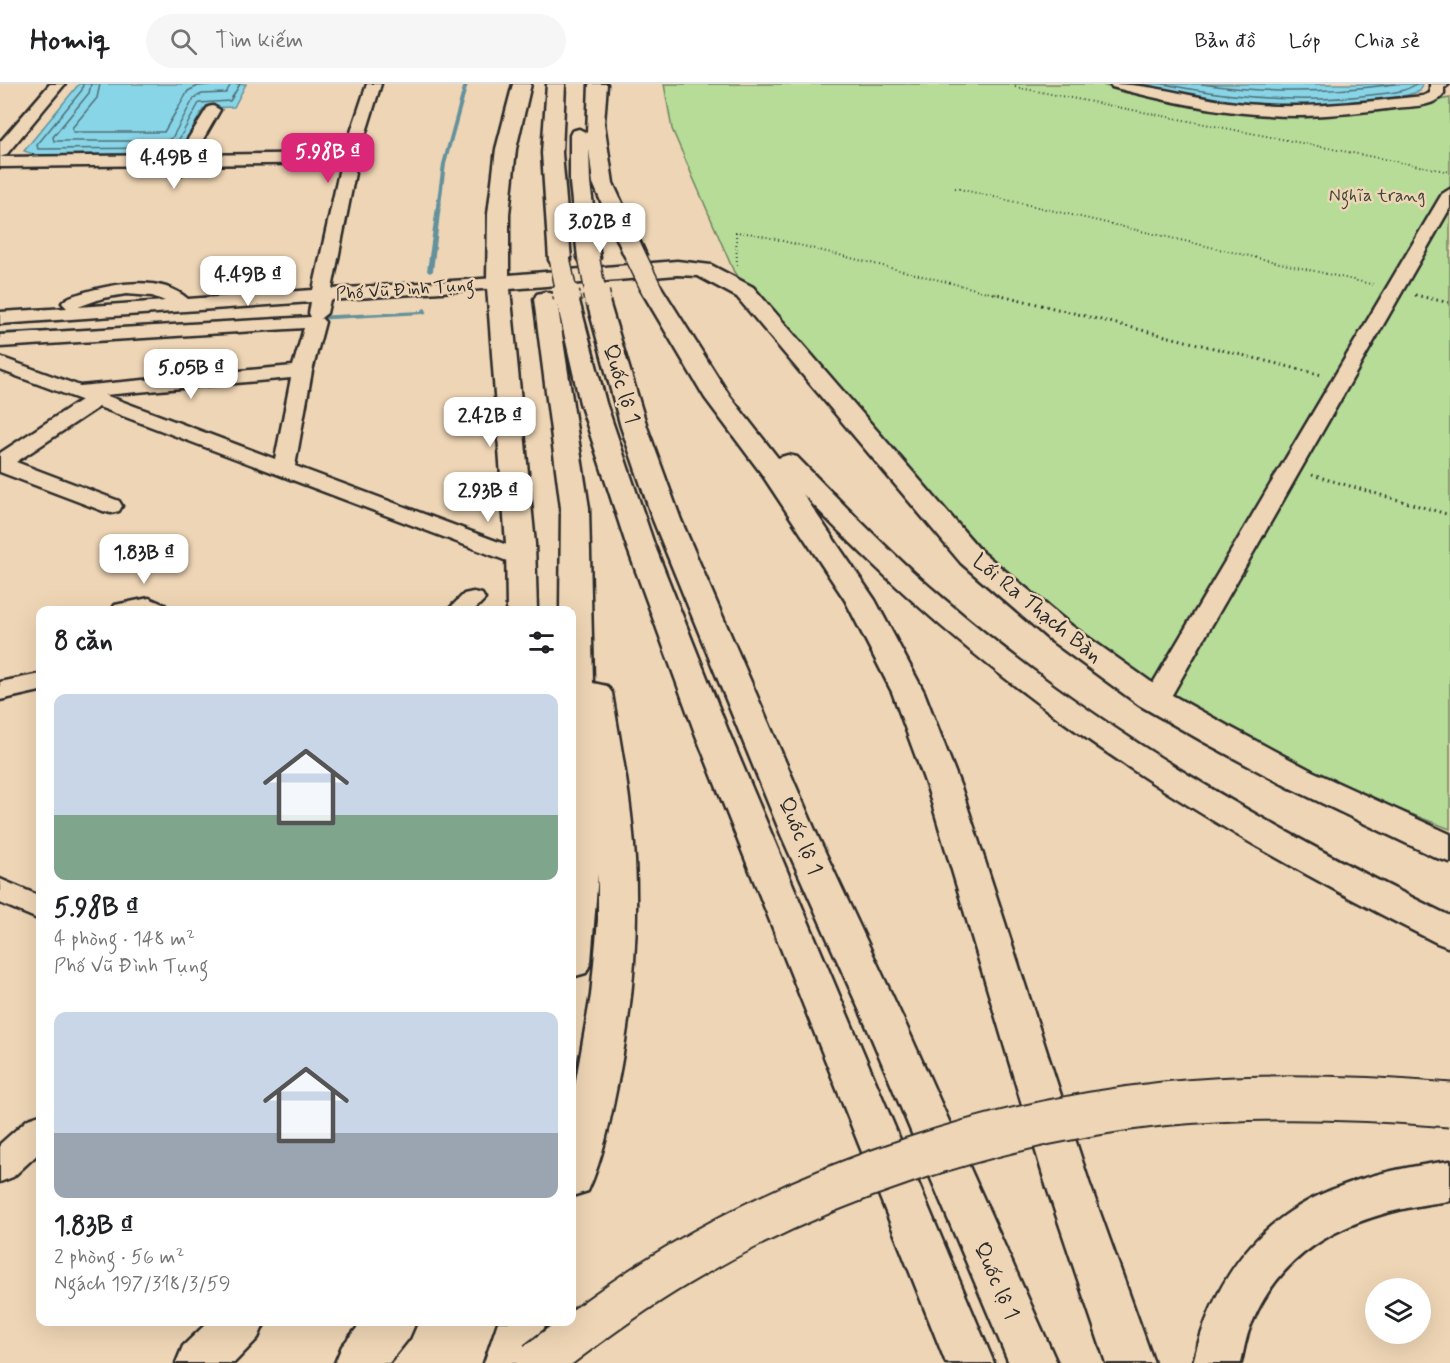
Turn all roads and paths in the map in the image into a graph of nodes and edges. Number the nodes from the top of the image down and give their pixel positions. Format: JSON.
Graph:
{"nodes":[{"id":1,"x":58,"y":84,"type":"edge"},
{"id":2,"x":374,"y":84,"type":"edge"},
{"id":3,"x":522,"y":84,"type":"edge"},
{"id":4,"x":582,"y":84,"type":"edge"},
{"id":5,"x":597,"y":84,"type":"edge"},
{"id":6,"x":1117,"y":84,"type":"edge"},
{"id":7,"x":1442,"y":84,"type":"edge"},
{"id":8,"x":556,"y":87,"type":"edge"},
{"id":9,"x":1015,"y":87,"type":"dead end"},
{"id":10,"x":213,"y":110,"type":"dead end"},
{"id":11,"x":0,"y":153,"type":"edge"},
{"id":12,"x":0,"y":162,"type":"edge"},
{"id":13,"x":349,"y":164,"type":"junction"},
{"id":14,"x":180,"y":166,"type":"junction"},
{"id":15,"x":1450,"y":172,"type":"edge"},
{"id":16,"x":0,"y":175,"type":"edge"},
{"id":17,"x":955,"y":188,"type":"dead end"},
{"id":18,"x":1450,"y":194,"type":"edge"},
{"id":19,"x":709,"y":273,"type":"junction"},
{"id":20,"x":496,"y":283,"type":"junction"},
{"id":21,"x":1396,"y":290,"type":"junction"},
{"id":22,"x":569,"y":298,"type":"junction"},
{"id":23,"x":322,"y":299,"type":"junction"},
{"id":24,"x":659,"y":302,"type":"junction"},
{"id":25,"x":1450,"y":303,"type":"edge"},
{"id":26,"x":0,"y":318,"type":"edge"},
{"id":27,"x":315,"y":322,"type":"junction"},
{"id":28,"x":0,"y":341,"type":"edge"},
{"id":29,"x":0,"y":363,"type":"edge"},
{"id":30,"x":302,"y":371,"type":"junction"},
{"id":31,"x":1343,"y":380,"type":"junction"},
{"id":32,"x":87,"y":395,"type":"junction"},
{"id":33,"x":0,"y":464,"type":"edge"},
{"id":34,"x":284,"y":469,"type":"junction"},
{"id":35,"x":1291,"y":469,"type":"junction"},
{"id":36,"x":111,"y":506,"type":"dead end"},
{"id":37,"x":1450,"y":515,"type":"edge"},
{"id":38,"x":522,"y":558,"type":"junction"},
{"id":39,"x":574,"y":564,"type":"junction"},
{"id":40,"x":522,"y":606,"type":"edge"},
{"id":41,"x":575,"y":606,"type":"edge"},
{"id":42,"x":576,"y":636,"type":"edge"},
{"id":43,"x":36,"y":684,"type":"edge"},
{"id":44,"x":0,"y":692,"type":"edge"},
{"id":45,"x":1156,"y":700,"type":"junction"},
{"id":46,"x":1450,"y":849,"type":"edge"},
{"id":47,"x":0,"y":890,"type":"edge"},
{"id":48,"x":36,"y":907,"type":"edge"},
{"id":49,"x":576,"y":919,"type":"edge"},
{"id":50,"x":1450,"y":933,"type":"edge"},
{"id":51,"x":1450,"y":1106,"type":"edge"},
{"id":52,"x":576,"y":1162,"type":"edge"},
{"id":53,"x":1450,"y":1182,"type":"edge"},
{"id":54,"x":238,"y":1326,"type":"edge"},
{"id":55,"x":389,"y":1326,"type":"edge"},
{"id":56,"x":521,"y":1326,"type":"edge"},
{"id":57,"x":200,"y":1363,"type":"edge"},
{"id":58,"x":359,"y":1363,"type":"edge"},
{"id":59,"x":508,"y":1363,"type":"edge"},
{"id":60,"x":538,"y":1363,"type":"edge"},
{"id":61,"x":970,"y":1363,"type":"edge"},
{"id":62,"x":1033,"y":1363,"type":"edge"},
{"id":63,"x":1130,"y":1363,"type":"edge"},
{"id":64,"x":1217,"y":1363,"type":"edge"}],
"edges":[{"from":1,"to":11,"type":"street"},
{"from":2,"to":13,"type":"street"},
{"from":3,"to":20,"type":"main road"},
{"from":4,"to":22,"type":"main road","bridge":true},
{"from":5,"to":24,"type":"main road","bridge":true},
{"from":6,"to":7,"type":"street"},
{"from":8,"to":22,"type":"main road"},
{"from":9,"to":15,"type":"path"},
{"from":10,"to":14,"type":"street"},
{"from":12,"to":14,"type":"street"},
{"from":13,"to":14,"type":"street"},
{"from":13,"to":23,"type":"street"},
{"from":14,"to":16,"type":"street"},
{"from":17,"to":21,"type":"path"},
{"from":18,"to":21,"type":"street"},
{"from":19,"to":20,"type":"main road","name":"Phố Vũ Đình Tụng"},
{"from":19,"to":31,"type":"path"},
{"from":19,"to":45,"type":"main road","name":"Lối Ra Thạch Bàn"},
{"from":20,"to":23,"type":"street","name":"Phố Vũ Đình Tụng"},
{"from":20,"to":38,"type":"main road"},
{"from":21,"to":25,"type":"path"},
{"from":21,"to":31,"type":"street"},
{"from":22,"to":39,"type":"main road"},
{"from":22,"to":61,"type":"main road","name":"Quốc lộ 1"},
{"from":22,"to":62,"type":"main road","name":"Quốc lộ 1"},
{"from":23,"to":26,"type":"street","name":"Phố Vũ Đình Tụng"},
{"from":23,"to":27,"type":"street"},
{"from":24,"to":50,"type":"main road"},
{"from":24,"to":63,"type":"main road"},
{"from":27,"to":28,"type":"street"},
{"from":27,"to":30,"type":"street"},
{"from":29,"to":32,"type":"street"},
{"from":30,"to":32,"type":"street"},
{"from":30,"to":34,"type":"street"},
{"from":31,"to":35,"type":"street"},
{"from":32,"to":33,"type":"street"},
{"from":32,"to":34,"type":"street"},
{"from":33,"to":36,"type":"street"},
{"from":34,"to":38,"type":"street"},
{"from":35,"to":37,"type":"path"},
{"from":35,"to":45,"type":"street"},
{"from":38,"to":40,"type":"main road"},
{"from":39,"to":41,"type":"main road"},
{"from":39,"to":52,"type":"main road"},
{"from":42,"to":49,"type":"main road"},
{"from":43,"to":44,"type":"street"},
{"from":45,"to":46,"type":"main road","name":"Lối Ra Thạch Bàn"},
{"from":47,"to":48,"type":"street"},
{"from":51,"to":60,"type":"main road","bridge":true},
{"from":53,"to":64,"type":"main road"},
{"from":54,"to":57,"type":"main road"},
{"from":55,"to":58,"type":"main road"},
{"from":56,"to":59,"type":"main road"}]}
